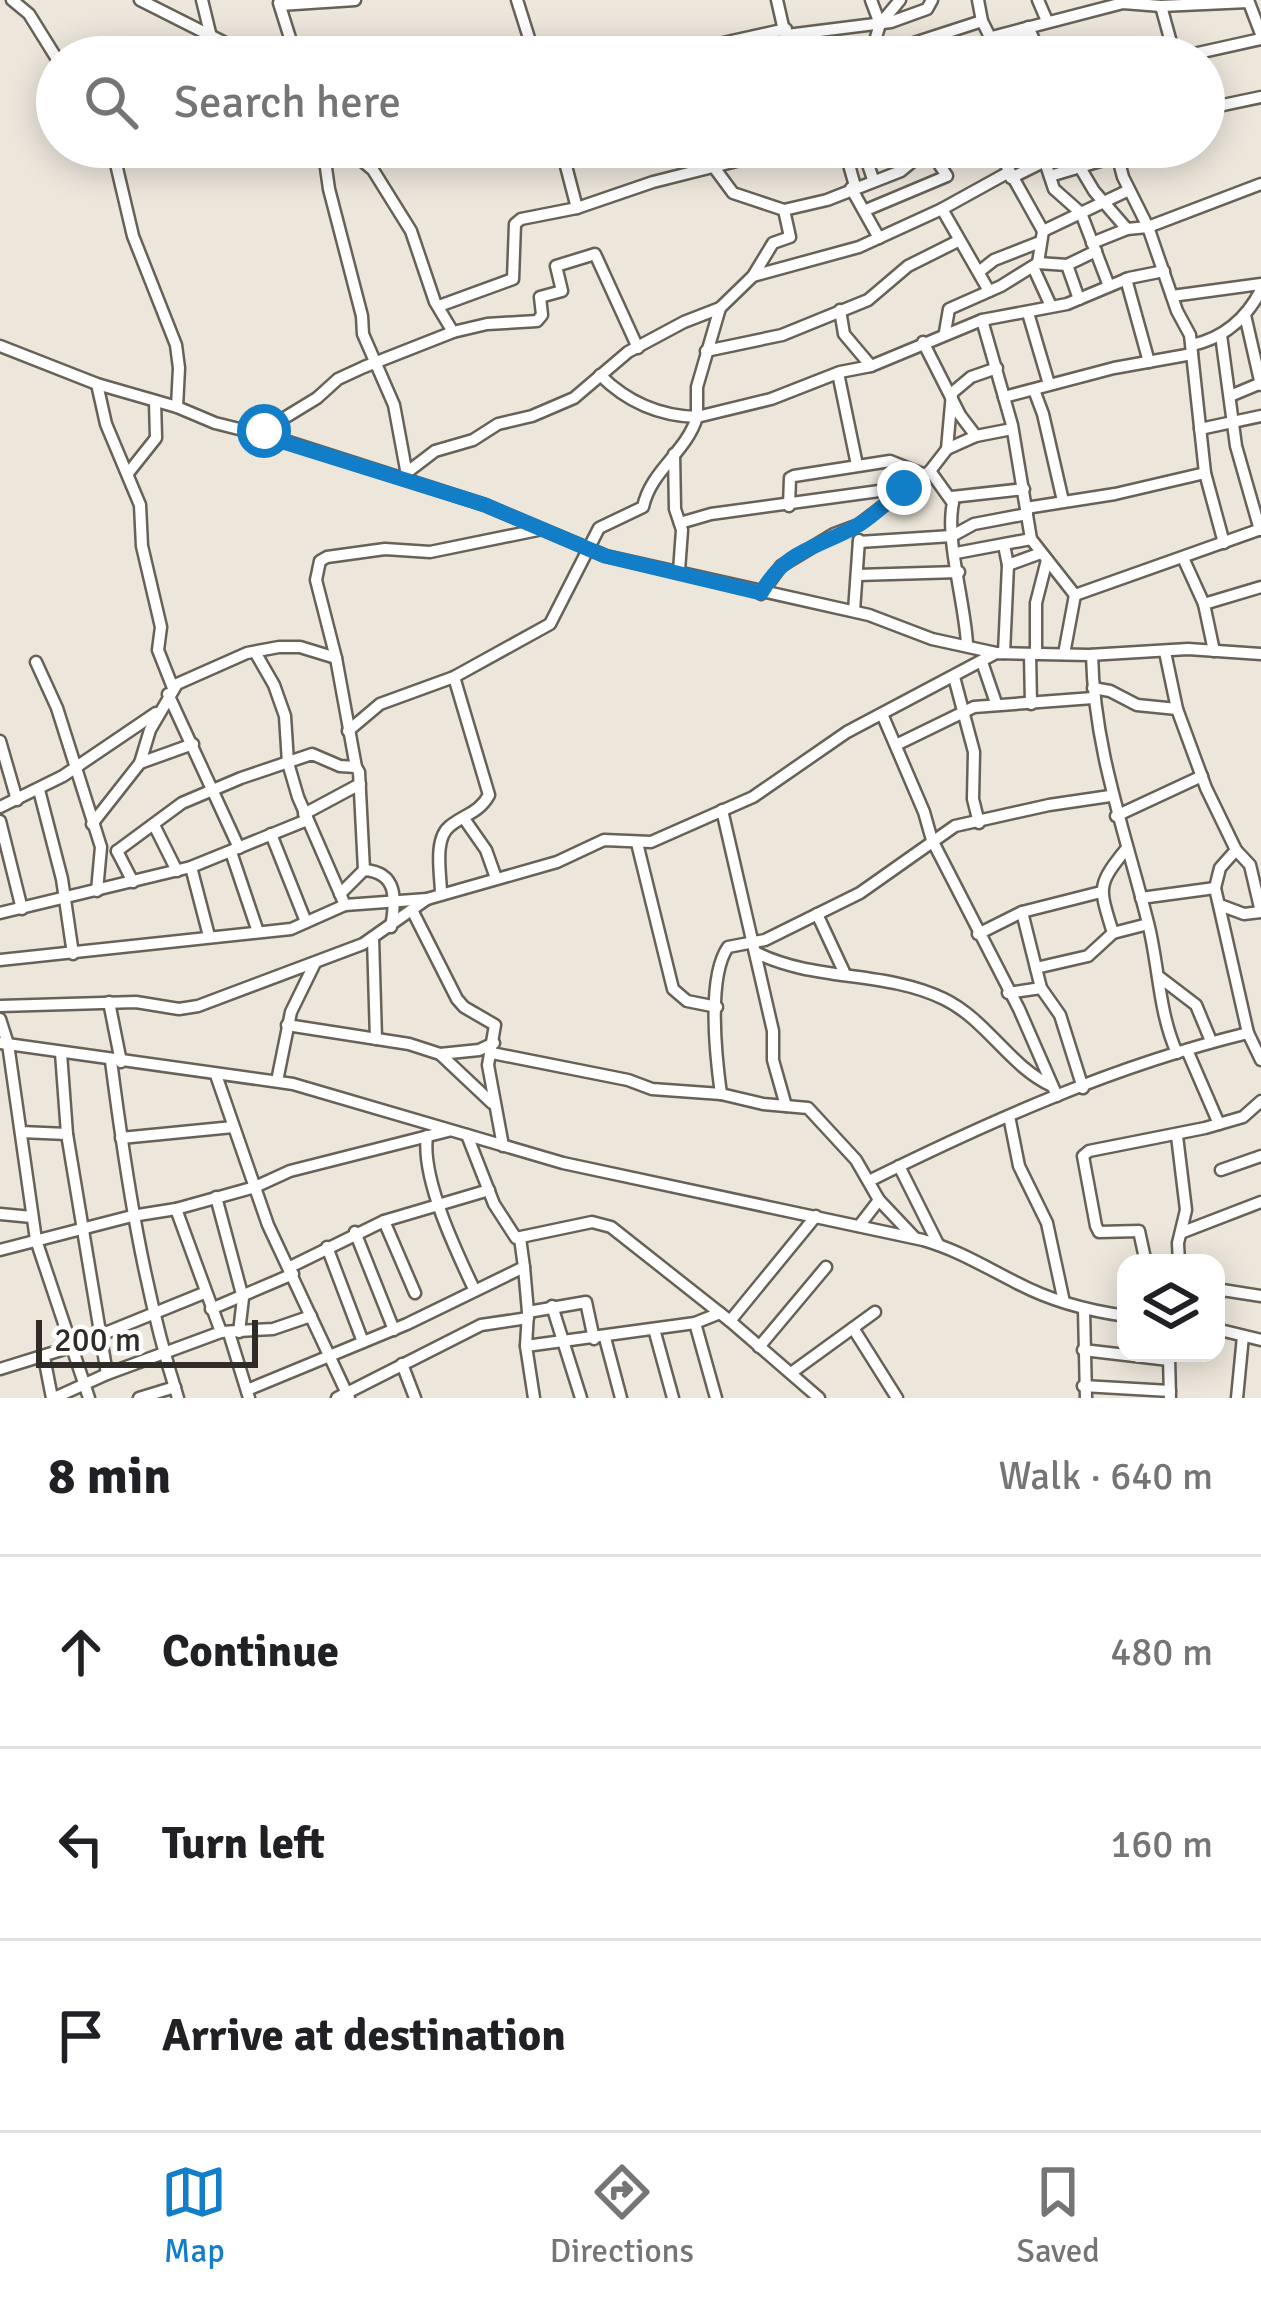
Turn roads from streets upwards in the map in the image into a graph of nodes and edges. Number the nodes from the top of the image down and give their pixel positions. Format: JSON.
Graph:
{"nodes":[{"id":1,"x":140,"y":0,"type":"edge"},
{"id":2,"x":202,"y":0,"type":"edge"},
{"id":3,"x":355,"y":0,"type":"edge"},
{"id":4,"x":517,"y":0,"type":"edge"},
{"id":5,"x":777,"y":0,"type":"edge"},
{"id":6,"x":872,"y":0,"type":"edge"},
{"id":7,"x":900,"y":0,"type":"edge"},
{"id":8,"x":932,"y":0,"type":"edge"},
{"id":9,"x":978,"y":0,"type":"edge"},
{"id":10,"x":1037,"y":0,"type":"edge"},
{"id":11,"x":1123,"y":1,"type":"edge"},
{"id":12,"x":1248,"y":1,"type":"edge"},
{"id":13,"x":22,"y":2,"type":"edge"},
{"id":14,"x":279,"y":3,"type":"edge"},
{"id":15,"x":1161,"y":6,"type":"junction"},
{"id":16,"x":982,"y":21,"type":"junction"},
{"id":17,"x":1047,"y":21,"type":"junction"},
{"id":18,"x":880,"y":24,"type":"junction"},
{"id":19,"x":1025,"y":28,"type":"junction"},
{"id":20,"x":786,"y":32,"type":"junction"},
{"id":21,"x":43,"y":36,"type":"edge"},
{"id":22,"x":210,"y":36,"type":"edge"},
{"id":23,"x":212,"y":36,"type":"edge"},
{"id":24,"x":289,"y":36,"type":"edge"},
{"id":25,"x":527,"y":36,"type":"edge"},
{"id":26,"x":766,"y":36,"type":"edge"},
{"id":27,"x":787,"y":36,"type":"edge"},
{"id":28,"x":876,"y":36,"type":"edge"},
{"id":29,"x":939,"y":36,"type":"edge"},
{"id":30,"x":991,"y":36,"type":"edge"},
{"id":31,"x":996,"y":36,"type":"edge"},
{"id":32,"x":1024,"y":36,"type":"edge"},
{"id":33,"x":1030,"y":36,"type":"edge"},
{"id":34,"x":1170,"y":36,"type":"edge"},
{"id":35,"x":1261,"y":36,"type":"edge"},
{"id":36,"x":1225,"y":45,"type":"edge"},
{"id":37,"x":1261,"y":97,"type":"edge"},
{"id":38,"x":1225,"y":105,"type":"edge"},
{"id":39,"x":117,"y":168,"type":"edge"},
{"id":40,"x":326,"y":168,"type":"edge"},
{"id":41,"x":371,"y":168,"type":"edge"},
{"id":42,"x":567,"y":168,"type":"edge"},
{"id":43,"x":707,"y":168,"type":"edge"},
{"id":44,"x":714,"y":168,"type":"edge"},
{"id":45,"x":849,"y":168,"type":"edge"},
{"id":46,"x":869,"y":168,"type":"edge"},
{"id":47,"x":905,"y":168,"type":"edge"},
{"id":48,"x":942,"y":168,"type":"edge"},
{"id":49,"x":1006,"y":168,"type":"edge"},
{"id":50,"x":1028,"y":168,"type":"edge"},
{"id":51,"x":1048,"y":168,"type":"edge"},
{"id":52,"x":1074,"y":168,"type":"edge"},
{"id":53,"x":1078,"y":168,"type":"edge"},
{"id":54,"x":1121,"y":168,"type":"edge"},
{"id":55,"x":1010,"y":175,"type":"junction"},
{"id":56,"x":1050,"y":176,"type":"junction"},
{"id":57,"x":873,"y":179,"type":"junction"},
{"id":58,"x":1261,"y":184,"type":"edge"},
{"id":59,"x":853,"y":187,"type":"junction"},
{"id":60,"x":1129,"y":190,"type":"junction"},
{"id":61,"x":1104,"y":200,"type":"junction"},
{"id":62,"x":577,"y":208,"type":"junction"},
{"id":63,"x":943,"y":209,"type":"junction"},
{"id":64,"x":784,"y":210,"type":"junction"},
{"id":65,"x":866,"y":210,"type":"junction"},
{"id":66,"x":1081,"y":213,"type":"junction"},
{"id":67,"x":1148,"y":227,"type":"junction"},
{"id":68,"x":1127,"y":229,"type":"junction"},
{"id":69,"x":790,"y":236,"type":"junction"},
{"id":70,"x":1041,"y":236,"type":"junction"},
{"id":71,"x":879,"y":238,"type":"junction"},
{"id":72,"x":958,"y":241,"type":"junction"},
{"id":73,"x":1094,"y":247,"type":"junction"},
{"id":74,"x":797,"y":265,"type":"junction"},
{"id":75,"x":1067,"y":265,"type":"junction"},
{"id":76,"x":1036,"y":266,"type":"junction"},
{"id":77,"x":980,"y":271,"type":"junction"},
{"id":78,"x":1164,"y":272,"type":"junction"},
{"id":79,"x":753,"y":276,"type":"junction"},
{"id":80,"x":1126,"y":279,"type":"junction"},
{"id":81,"x":1109,"y":286,"type":"junction"},
{"id":82,"x":1261,"y":287,"type":"edge"},
{"id":83,"x":989,"y":291,"type":"junction"},
{"id":84,"x":1172,"y":296,"type":"junction"},
{"id":85,"x":1079,"y":299,"type":"junction"},
{"id":86,"x":439,"y":306,"type":"junction"},
{"id":87,"x":1051,"y":306,"type":"junction"},
{"id":88,"x":720,"y":308,"type":"junction"},
{"id":89,"x":840,"y":310,"type":"junction"},
{"id":90,"x":1028,"y":314,"type":"junction"},
{"id":91,"x":1245,"y":315,"type":"junction"},
{"id":92,"x":982,"y":320,"type":"junction"},
{"id":93,"x":453,"y":332,"type":"junction"},
{"id":94,"x":945,"y":332,"type":"junction"},
{"id":95,"x":1221,"y":335,"type":"junction"},
{"id":96,"x":923,"y":342,"type":"junction"},
{"id":97,"x":0,"y":346,"type":"edge"},
{"id":98,"x":638,"y":348,"type":"junction"},
{"id":99,"x":1192,"y":350,"type":"junction"},
{"id":100,"x":706,"y":351,"type":"junction"},
{"id":101,"x":1149,"y":362,"type":"junction"},
{"id":102,"x":377,"y":364,"type":"junction"},
{"id":103,"x":871,"y":366,"type":"junction"},
{"id":104,"x":997,"y":368,"type":"junction"},
{"id":105,"x":838,"y":373,"type":"junction"},
{"id":106,"x":600,"y":375,"type":"junction"},
{"id":107,"x":97,"y":384,"type":"junction"},
{"id":108,"x":1048,"y":384,"type":"junction"},
{"id":109,"x":1261,"y":384,"type":"edge"},
{"id":110,"x":1034,"y":390,"type":"junction"},
{"id":111,"x":952,"y":393,"type":"junction"},
{"id":112,"x":1229,"y":396,"type":"junction"},
{"id":113,"x":1004,"y":397,"type":"junction"},
{"id":114,"x":155,"y":401,"type":"junction"},
{"id":115,"x":177,"y":407,"type":"junction"},
{"id":116,"x":1261,"y":416,"type":"edge"},
{"id":117,"x":697,"y":418,"type":"junction"},
{"id":118,"x":1229,"y":421,"type":"junction"},
{"id":119,"x":1200,"y":429,"type":"junction"},
{"id":120,"x":1012,"y":430,"type":"junction"},
{"id":121,"x":258,"y":434,"type":"junction"},
{"id":122,"x":976,"y":436,"type":"junction"},
{"id":123,"x":947,"y":449,"type":"junction"},
{"id":124,"x":674,"y":454,"type":"junction"},
{"id":125,"x":857,"y":465,"type":"junction"},
{"id":126,"x":129,"y":472,"type":"junction"},
{"id":127,"x":928,"y":473,"type":"junction"},
{"id":128,"x":1205,"y":473,"type":"junction"},
{"id":129,"x":404,"y":476,"type":"junction"},
{"id":130,"x":904,"y":488,"type":"junction"},
{"id":131,"x":1024,"y":489,"type":"junction"},
{"id":132,"x":952,"y":497,"type":"junction"},
{"id":133,"x":1063,"y":501,"type":"junction"},
{"id":134,"x":789,"y":506,"type":"junction"},
{"id":135,"x":1026,"y":511,"type":"junction"},
{"id":136,"x":680,"y":523,"type":"junction"},
{"id":137,"x":858,"y":525,"type":"junction"},
{"id":138,"x":538,"y":530,"type":"junction"},
{"id":139,"x":1261,"y":530,"type":"edge"},
{"id":140,"x":952,"y":536,"type":"junction"},
{"id":141,"x":1031,"y":539,"type":"junction"},
{"id":142,"x":859,"y":542,"type":"junction"},
{"id":143,"x":1225,"y":543,"type":"junction"},
{"id":144,"x":1004,"y":545,"type":"junction"},
{"id":145,"x":589,"y":547,"type":"junction"},
{"id":146,"x":956,"y":553,"type":"junction"},
{"id":147,"x":1044,"y":557,"type":"junction"},
{"id":148,"x":1184,"y":560,"type":"junction"},
{"id":149,"x":1008,"y":566,"type":"junction"},
{"id":150,"x":679,"y":571,"type":"junction"},
{"id":151,"x":959,"y":572,"type":"junction"},
{"id":152,"x":857,"y":575,"type":"junction"},
{"id":153,"x":1261,"y":587,"type":"edge"},
{"id":154,"x":761,"y":593,"type":"junction"},
{"id":155,"x":1075,"y":596,"type":"junction"},
{"id":156,"x":1204,"y":604,"type":"junction"},
{"id":157,"x":854,"y":611,"type":"junction"},
{"id":158,"x":967,"y":644,"type":"junction"},
{"id":159,"x":1214,"y":651,"type":"junction"},
{"id":160,"x":255,"y":652,"type":"junction"},
{"id":161,"x":1165,"y":652,"type":"junction"},
{"id":162,"x":1000,"y":653,"type":"junction"},
{"id":163,"x":1033,"y":654,"type":"junction"},
{"id":164,"x":1064,"y":654,"type":"junction"},
{"id":165,"x":1261,"y":654,"type":"edge"},
{"id":166,"x":1091,"y":655,"type":"junction"},
{"id":167,"x":336,"y":658,"type":"junction"},
{"id":168,"x":37,"y":662,"type":"dead end"},
{"id":169,"x":982,"y":662,"type":"junction"},
{"id":170,"x":454,"y":676,"type":"junction"},
{"id":171,"x":954,"y":677,"type":"junction"},
{"id":172,"x":171,"y":691,"type":"junction"},
{"id":173,"x":1093,"y":693,"type":"junction"},
{"id":174,"x":996,"y":703,"type":"junction"},
{"id":175,"x":1031,"y":704,"type":"junction"},
{"id":176,"x":1177,"y":709,"type":"junction"},
{"id":177,"x":966,"y":711,"type":"junction"},
{"id":178,"x":159,"y":712,"type":"junction"},
{"id":179,"x":882,"y":714,"type":"junction"},
{"id":180,"x":347,"y":731,"type":"junction"},
{"id":181,"x":0,"y":741,"type":"edge"},
{"id":182,"x":193,"y":744,"type":"junction"},
{"id":183,"x":896,"y":745,"type":"junction"},
{"id":184,"x":288,"y":763,"type":"junction"},
{"id":185,"x":140,"y":764,"type":"junction"},
{"id":186,"x":356,"y":766,"type":"junction"},
{"id":187,"x":75,"y":769,"type":"junction"},
{"id":188,"x":1202,"y":776,"type":"junction"},
{"id":189,"x":360,"y":784,"type":"junction"},
{"id":190,"x":212,"y":789,"type":"junction"},
{"id":191,"x":39,"y":790,"type":"junction"},
{"id":192,"x":1111,"y":796,"type":"junction"},
{"id":193,"x":16,"y":800,"type":"junction"},
{"id":194,"x":0,"y":806,"type":"edge"},
{"id":195,"x":722,"y":810,"type":"junction"},
{"id":196,"x":1116,"y":816,"type":"junction"},
{"id":197,"x":305,"y":817,"type":"junction"},
{"id":198,"x":465,"y":820,"type":"junction"},
{"id":199,"x":0,"y":821,"type":"edge"},
{"id":200,"x":980,"y":823,"type":"junction"},
{"id":201,"x":92,"y":824,"type":"junction"},
{"id":202,"x":154,"y":825,"type":"junction"},
{"id":203,"x":271,"y":834,"type":"junction"},
{"id":204,"x":932,"y":840,"type":"junction"},
{"id":205,"x":637,"y":843,"type":"junction"},
{"id":206,"x":101,"y":847,"type":"junction"},
{"id":207,"x":1126,"y":848,"type":"junction"},
{"id":208,"x":235,"y":850,"type":"junction"},
{"id":209,"x":1236,"y":850,"type":"junction"},
{"id":210,"x":117,"y":851,"type":"junction"},
{"id":211,"x":191,"y":868,"type":"junction"},
{"id":212,"x":364,"y":870,"type":"junction"},
{"id":213,"x":177,"y":871,"type":"junction"},
{"id":214,"x":496,"y":878,"type":"junction"},
{"id":215,"x":134,"y":882,"type":"junction"},
{"id":216,"x":1215,"y":888,"type":"junction"},
{"id":217,"x":97,"y":891,"type":"junction"},
{"id":218,"x":1101,"y":892,"type":"junction"},
{"id":219,"x":442,"y":894,"type":"junction"},
{"id":220,"x":397,"y":898,"type":"junction"},
{"id":221,"x":1142,"y":898,"type":"junction"},
{"id":222,"x":342,"y":899,"type":"junction"},
{"id":223,"x":428,"y":899,"type":"junction"},
{"id":224,"x":66,"y":900,"type":"junction"},
{"id":225,"x":1220,"y":904,"type":"junction"},
{"id":226,"x":22,"y":909,"type":"junction"},
{"id":227,"x":413,"y":912,"type":"junction"},
{"id":228,"x":1022,"y":912,"type":"junction"},
{"id":229,"x":1261,"y":912,"type":"edge"},
{"id":230,"x":0,"y":913,"type":"edge"},
{"id":231,"x":817,"y":914,"type":"junction"},
{"id":232,"x":306,"y":922,"type":"junction"},
{"id":233,"x":1148,"y":924,"type":"junction"},
{"id":234,"x":391,"y":926,"type":"junction"},
{"id":235,"x":258,"y":932,"type":"junction"},
{"id":236,"x":1113,"y":933,"type":"junction"},
{"id":237,"x":978,"y":934,"type":"junction"},
{"id":238,"x":209,"y":936,"type":"junction"},
{"id":239,"x":373,"y":938,"type":"junction"},
{"id":240,"x":753,"y":947,"type":"junction"},
{"id":241,"x":73,"y":955,"type":"junction"},
{"id":242,"x":0,"y":960,"type":"edge"},
{"id":243,"x":315,"y":963,"type":"junction"},
{"id":244,"x":1036,"y":968,"type":"junction"},
{"id":245,"x":845,"y":974,"type":"junction"},
{"id":246,"x":1158,"y":976,"type":"junction"},
{"id":247,"x":1041,"y":988,"type":"junction"},
{"id":248,"x":1008,"y":993,"type":"junction"},
{"id":249,"x":109,"y":1002,"type":"junction"},
{"id":250,"x":0,"y":1006,"type":"edge"},
{"id":251,"x":717,"y":1007,"type":"junction"},
{"id":252,"x":0,"y":1019,"type":"edge"},
{"id":253,"x":287,"y":1025,"type":"junction"},
{"id":254,"x":1248,"y":1033,"type":"junction"},
{"id":255,"x":376,"y":1039,"type":"junction"},
{"id":256,"x":1211,"y":1042,"type":"junction"},
{"id":257,"x":4,"y":1043,"type":"edge"},
{"id":258,"x":1182,"y":1052,"type":"junction"},
{"id":259,"x":61,"y":1053,"type":"junction"},
{"id":260,"x":488,"y":1053,"type":"junction"},
{"id":261,"x":440,"y":1054,"type":"junction"},
{"id":262,"x":1261,"y":1060,"type":"edge"},
{"id":263,"x":116,"y":1062,"type":"junction"},
{"id":264,"x":216,"y":1075,"type":"junction"},
{"id":265,"x":277,"y":1081,"type":"junction"},
{"id":266,"x":1083,"y":1088,"type":"junction"},
{"id":267,"x":1054,"y":1091,"type":"junction"},
{"id":268,"x":721,"y":1094,"type":"junction"},
{"id":269,"x":1259,"y":1099,"type":"edge"},
{"id":270,"x":492,"y":1103,"type":"junction"},
{"id":271,"x":786,"y":1106,"type":"junction"},
{"id":272,"x":1009,"y":1116,"type":"junction"},
{"id":273,"x":0,"y":1123,"type":"edge"},
{"id":274,"x":1219,"y":1124,"type":"junction"},
{"id":275,"x":20,"y":1127,"type":"junction"},
{"id":276,"x":232,"y":1127,"type":"junction"},
{"id":277,"x":451,"y":1130,"type":"junction"},
{"id":278,"x":67,"y":1134,"type":"junction"},
{"id":279,"x":467,"y":1135,"type":"junction"},
{"id":280,"x":428,"y":1136,"type":"junction"},
{"id":281,"x":1177,"y":1136,"type":"junction"},
{"id":282,"x":121,"y":1138,"type":"junction"},
{"id":283,"x":503,"y":1146,"type":"junction"},
{"id":284,"x":1261,"y":1156,"type":"edge"},
{"id":285,"x":899,"y":1166,"type":"junction"},
{"id":286,"x":1221,"y":1171,"type":"dead end"},
{"id":287,"x":869,"y":1181,"type":"junction"},
{"id":288,"x":255,"y":1187,"type":"junction"},
{"id":289,"x":489,"y":1190,"type":"junction"},
{"id":290,"x":216,"y":1197,"type":"junction"},
{"id":291,"x":879,"y":1200,"type":"junction"},
{"id":292,"x":1261,"y":1202,"type":"edge"},
{"id":293,"x":441,"y":1203,"type":"junction"},
{"id":294,"x":176,"y":1209,"type":"junction"},
{"id":295,"x":0,"y":1214,"type":"edge"},
{"id":296,"x":133,"y":1216,"type":"junction"},
{"id":297,"x":816,"y":1216,"type":"junction"},
{"id":298,"x":32,"y":1217,"type":"junction"},
{"id":299,"x":384,"y":1221,"type":"junction"},
{"id":300,"x":859,"y":1226,"type":"junction"},
{"id":301,"x":83,"y":1229,"type":"junction"},
{"id":302,"x":355,"y":1232,"type":"junction"},
{"id":303,"x":1183,"y":1232,"type":"junction"},
{"id":304,"x":520,"y":1238,"type":"junction"},
{"id":305,"x":914,"y":1238,"type":"junction"},
{"id":306,"x":36,"y":1240,"type":"junction"},
{"id":307,"x":938,"y":1244,"type":"junction"},
{"id":308,"x":327,"y":1247,"type":"junction"},
{"id":309,"x":0,"y":1250,"type":"edge"},
{"id":310,"x":1144,"y":1254,"type":"edge"},
{"id":311,"x":1179,"y":1254,"type":"edge"},
{"id":312,"x":524,"y":1267,"type":"junction"},
{"id":313,"x":826,"y":1267,"type":"dead end"},
{"id":314,"x":291,"y":1270,"type":"junction"},
{"id":315,"x":474,"y":1289,"type":"junction"},
{"id":316,"x":1225,"y":1290,"type":"edge"},
{"id":317,"x":204,"y":1293,"type":"junction"},
{"id":318,"x":415,"y":1294,"type":"dead end"},
{"id":319,"x":1261,"y":1296,"type":"edge"},
{"id":320,"x":243,"y":1298,"type":"junction"},
{"id":321,"x":1064,"y":1302,"type":"junction"},
{"id":322,"x":552,"y":1306,"type":"junction"},
{"id":323,"x":211,"y":1309,"type":"junction"},
{"id":324,"x":1084,"y":1309,"type":"junction"},
{"id":325,"x":875,"y":1312,"type":"dead end"},
{"id":326,"x":152,"y":1313,"type":"junction"},
{"id":327,"x":1117,"y":1314,"type":"edge"},
{"id":328,"x":311,"y":1316,"type":"junction"},
{"id":329,"x":528,"y":1316,"type":"junction"},
{"id":330,"x":725,"y":1317,"type":"junction"},
{"id":331,"x":695,"y":1323,"type":"junction"},
{"id":332,"x":853,"y":1328,"type":"junction"},
{"id":333,"x":655,"y":1329,"type":"junction"},
{"id":334,"x":394,"y":1330,"type":"junction"},
{"id":335,"x":1225,"y":1331,"type":"edge"},
{"id":336,"x":230,"y":1332,"type":"junction"},
{"id":337,"x":99,"y":1335,"type":"junction"},
{"id":338,"x":1243,"y":1336,"type":"junction"},
{"id":339,"x":600,"y":1338,"type":"junction"},
{"id":340,"x":1261,"y":1340,"type":"edge"},
{"id":341,"x":363,"y":1342,"type":"junction"},
{"id":342,"x":562,"y":1343,"type":"junction"},
{"id":343,"x":526,"y":1346,"type":"junction"},
{"id":344,"x":71,"y":1347,"type":"junction"},
{"id":345,"x":759,"y":1347,"type":"junction"},
{"id":346,"x":1084,"y":1350,"type":"junction"},
{"id":347,"x":1117,"y":1353,"type":"edge"},
{"id":348,"x":164,"y":1354,"type":"junction"},
{"id":349,"x":326,"y":1355,"type":"junction"},
{"id":350,"x":44,"y":1357,"type":"junction"},
{"id":351,"x":1169,"y":1362,"type":"edge"},
{"id":352,"x":402,"y":1364,"type":"junction"},
{"id":353,"x":0,"y":1369,"type":"edge"},
{"id":354,"x":791,"y":1373,"type":"junction"},
{"id":355,"x":107,"y":1374,"type":"junction"},
{"id":356,"x":84,"y":1384,"type":"junction"},
{"id":357,"x":807,"y":1387,"type":"junction"},
{"id":358,"x":1084,"y":1392,"type":"edge"},
{"id":359,"x":176,"y":1393,"type":"edge"},
{"id":360,"x":248,"y":1394,"type":"edge"},
{"id":361,"x":1170,"y":1395,"type":"edge"},
{"id":362,"x":344,"y":1396,"type":"edge"},
{"id":363,"x":53,"y":1398,"type":"edge"},
{"id":364,"x":89,"y":1398,"type":"edge"},
{"id":365,"x":140,"y":1398,"type":"edge"},
{"id":366,"x":415,"y":1398,"type":"edge"},
{"id":367,"x":534,"y":1398,"type":"edge"},
{"id":368,"x":581,"y":1398,"type":"edge"},
{"id":369,"x":621,"y":1398,"type":"edge"},
{"id":370,"x":673,"y":1398,"type":"edge"},
{"id":371,"x":716,"y":1398,"type":"edge"},
{"id":372,"x":792,"y":1398,"type":"edge"},
{"id":373,"x":819,"y":1398,"type":"edge"},
{"id":374,"x":897,"y":1398,"type":"edge"},
{"id":375,"x":1237,"y":1398,"type":"edge"}],
"edges":[{"from":1,"to":22,"type":"street"},
{"from":2,"to":23,"type":"street"},
{"from":3,"to":14,"type":"street"},
{"from":4,"to":25,"type":"street"},
{"from":5,"to":20,"type":"street"},
{"from":6,"to":18,"type":"street"},
{"from":7,"to":18,"type":"street"},
{"from":8,"to":18,"type":"street"},
{"from":9,"to":16,"type":"street"},
{"from":10,"to":17,"type":"street"},
{"from":11,"to":15,"type":"street"},
{"from":11,"to":17,"type":"street"},
{"from":12,"to":15,"type":"street"},
{"from":12,"to":35,"type":"street"},
{"from":13,"to":21,"type":"street"},
{"from":14,"to":24,"type":"street"},
{"from":15,"to":34,"type":"street"},
{"from":16,"to":29,"type":"street"},
{"from":16,"to":30,"type":"street"},
{"from":17,"to":19,"type":"street"},
{"from":18,"to":20,"type":"street"},
{"from":18,"to":28,"type":"street"},
{"from":19,"to":31,"type":"street"},
{"from":19,"to":32,"type":"street"},
{"from":19,"to":33,"type":"street"},
{"from":20,"to":26,"type":"street"},
{"from":20,"to":27,"type":"street"},
{"from":35,"to":36,"type":"street"},
{"from":37,"to":38,"type":"street"},
{"from":39,"to":115,"type":"street"},
{"from":40,"to":102,"type":"street"},
{"from":41,"to":86,"type":"street"},
{"from":42,"to":62,"type":"street"},
{"from":43,"to":62,"type":"street"},
{"from":44,"to":64,"type":"street"},
{"from":45,"to":59,"type":"street"},
{"from":46,"to":57,"type":"street"},
{"from":47,"to":57,"type":"street"},
{"from":48,"to":65,"type":"street"},
{"from":49,"to":55,"type":"street"},
{"from":50,"to":55,"type":"street"},
{"from":51,"to":56,"type":"street"},
{"from":52,"to":56,"type":"street"},
{"from":53,"to":61,"type":"street"},
{"from":54,"to":60,"type":"street"},
{"from":55,"to":63,"type":"street"},
{"from":55,"to":70,"type":"street"},
{"from":56,"to":66,"type":"street"},
{"from":57,"to":59,"type":"street"},
{"from":58,"to":67,"type":"street"},
{"from":59,"to":64,"type":"street"},
{"from":59,"to":65,"type":"street"},
{"from":60,"to":61,"type":"street"},
{"from":60,"to":67,"type":"street"},
{"from":61,"to":66,"type":"street"},
{"from":61,"to":68,"type":"street"},
{"from":62,"to":86,"type":"street"},
{"from":63,"to":71,"type":"street"},
{"from":63,"to":72,"type":"street"},
{"from":64,"to":69,"type":"street"},
{"from":65,"to":71,"type":"street"},
{"from":66,"to":70,"type":"street"},
{"from":66,"to":73,"type":"street"},
{"from":67,"to":68,"type":"street"},
{"from":67,"to":78,"type":"street"},
{"from":68,"to":73,"type":"street"},
{"from":69,"to":74,"type":"street"},
{"from":69,"to":79,"type":"street"},
{"from":70,"to":76,"type":"street"},
{"from":70,"to":77,"type":"street"},
{"from":71,"to":74,"type":"street"},
{"from":72,"to":77,"type":"street"},
{"from":72,"to":89,"type":"street"},
{"from":73,"to":75,"type":"street"},
{"from":73,"to":81,"type":"street"},
{"from":74,"to":79,"type":"street"},
{"from":75,"to":76,"type":"street"},
{"from":75,"to":85,"type":"street"},
{"from":76,"to":83,"type":"street"},
{"from":76,"to":87,"type":"street"},
{"from":77,"to":83,"type":"street"},
{"from":78,"to":80,"type":"street"},
{"from":78,"to":84,"type":"street"},
{"from":79,"to":88,"type":"street"},
{"from":80,"to":81,"type":"street"},
{"from":80,"to":101,"type":"street"},
{"from":81,"to":85,"type":"street"},
{"from":82,"to":84,"type":"street"},
{"from":82,"to":91,"type":"street"},
{"from":83,"to":94,"type":"street"},
{"from":84,"to":99,"type":"street"},
{"from":85,"to":87,"type":"street"},
{"from":86,"to":93,"type":"street"},
{"from":87,"to":90,"type":"street"},
{"from":88,"to":98,"type":"street"},
{"from":88,"to":100,"type":"street"},
{"from":89,"to":100,"type":"street"},
{"from":89,"to":103,"type":"street"},
{"from":90,"to":92,"type":"street"},
{"from":90,"to":108,"type":"street"},
{"from":91,"to":95,"type":"street"},
{"from":91,"to":109,"type":"street"},
{"from":92,"to":94,"type":"street"},
{"from":92,"to":104,"type":"street"},
{"from":93,"to":98,"type":"street"},
{"from":93,"to":102,"type":"street"},
{"from":94,"to":96,"type":"street"},
{"from":95,"to":99,"type":"street"},
{"from":95,"to":112,"type":"street"},
{"from":96,"to":103,"type":"street"},
{"from":96,"to":111,"type":"street"},
{"from":97,"to":107,"type":"street"},
{"from":98,"to":106,"type":"street"},
{"from":99,"to":101,"type":"street"},
{"from":99,"to":119,"type":"street"},
{"from":100,"to":117,"type":"street"},
{"from":101,"to":108,"type":"street"},
{"from":102,"to":121,"type":"street"},
{"from":102,"to":129,"type":"street"},
{"from":103,"to":105,"type":"street"},
{"from":104,"to":111,"type":"street"},
{"from":104,"to":113,"type":"street"},
{"from":105,"to":117,"type":"street"},
{"from":105,"to":125,"type":"street"},
{"from":106,"to":117,"type":"street"},
{"from":106,"to":129,"type":"street"},
{"from":107,"to":114,"type":"street"},
{"from":107,"to":126,"type":"street"},
{"from":108,"to":110,"type":"street"},
{"from":109,"to":112,"type":"street"},
{"from":110,"to":113,"type":"street"},
{"from":110,"to":133,"type":"street"},
{"from":111,"to":122,"type":"street"},
{"from":111,"to":123,"type":"street"},
{"from":112,"to":118,"type":"street"},
{"from":113,"to":120,"type":"street"},
{"from":114,"to":115,"type":"street"},
{"from":114,"to":126,"type":"street"},
{"from":115,"to":121,"type":"street"},
{"from":116,"to":118,"type":"street"},
{"from":117,"to":124,"type":"street"},
{"from":118,"to":119,"type":"street"},
{"from":118,"to":139,"type":"street"},
{"from":119,"to":128,"type":"street"},
{"from":120,"to":122,"type":"street"},
{"from":120,"to":131,"type":"street"},
{"from":121,"to":129,"type":"street"},
{"from":122,"to":123,"type":"street"},
{"from":123,"to":127,"type":"street"},
{"from":124,"to":136,"type":"street"},
{"from":124,"to":145,"type":"street"},
{"from":125,"to":127,"type":"street"},
{"from":125,"to":134,"type":"street"},
{"from":126,"to":172,"type":"street"},
{"from":127,"to":130,"type":"street"},
{"from":127,"to":132,"type":"street"},
{"from":128,"to":133,"type":"street"},
{"from":128,"to":143,"type":"street"},
{"from":129,"to":138,"type":"street"},
{"from":130,"to":134,"type":"street"},
{"from":130,"to":137,"type":"street"},
{"from":131,"to":132,"type":"street"},
{"from":131,"to":135,"type":"street"},
{"from":132,"to":140,"type":"street"},
{"from":133,"to":135,"type":"street"},
{"from":134,"to":136,"type":"street"},
{"from":135,"to":140,"type":"street"},
{"from":135,"to":141,"type":"street"},
{"from":136,"to":150,"type":"street"},
{"from":137,"to":142,"type":"street"},
{"from":137,"to":154,"type":"street"},
{"from":138,"to":145,"type":"street"},
{"from":138,"to":167,"type":"street"},
{"from":139,"to":143,"type":"street"},
{"from":140,"to":142,"type":"street"},
{"from":140,"to":146,"type":"street"},
{"from":141,"to":144,"type":"street"},
{"from":141,"to":147,"type":"street"},
{"from":142,"to":152,"type":"street"},
{"from":143,"to":148,"type":"street"},
{"from":144,"to":146,"type":"street"},
{"from":144,"to":149,"type":"street"},
{"from":145,"to":150,"type":"street"},
{"from":145,"to":170,"type":"street"},
{"from":146,"to":151,"type":"street"},
{"from":147,"to":149,"type":"street"},
{"from":147,"to":155,"type":"street"},
{"from":147,"to":163,"type":"street"},
{"from":148,"to":155,"type":"street"},
{"from":148,"to":156,"type":"street"},
{"from":149,"to":162,"type":"street"},
{"from":150,"to":154,"type":"street"},
{"from":151,"to":152,"type":"street"},
{"from":151,"to":158,"type":"street"},
{"from":152,"to":157,"type":"street"},
{"from":153,"to":156,"type":"street"},
{"from":154,"to":157,"type":"street"},
{"from":155,"to":164,"type":"street"},
{"from":156,"to":159,"type":"street"},
{"from":157,"to":158,"type":"street"},
{"from":158,"to":162,"type":"street"},
{"from":159,"to":161,"type":"street"},
{"from":159,"to":165,"type":"street"},
{"from":160,"to":167,"type":"street"},
{"from":160,"to":172,"type":"street"},
{"from":160,"to":184,"type":"street"},
{"from":161,"to":166,"type":"street"},
{"from":161,"to":176,"type":"street"},
{"from":162,"to":163,"type":"street"},
{"from":162,"to":169,"type":"street"},
{"from":163,"to":164,"type":"street"},
{"from":163,"to":175,"type":"street"},
{"from":164,"to":166,"type":"street"},
{"from":166,"to":173,"type":"street"},
{"from":167,"to":180,"type":"street"},
{"from":168,"to":187,"type":"street"},
{"from":169,"to":171,"type":"street"},
{"from":169,"to":174,"type":"street"},
{"from":170,"to":180,"type":"street"},
{"from":170,"to":198,"type":"street"},
{"from":171,"to":177,"type":"street"},
{"from":171,"to":179,"type":"street"},
{"from":172,"to":178,"type":"street"},
{"from":172,"to":182,"type":"street"},
{"from":173,"to":175,"type":"street"},
{"from":173,"to":176,"type":"street"},
{"from":173,"to":192,"type":"street"},
{"from":174,"to":175,"type":"street"},
{"from":174,"to":177,"type":"street"},
{"from":176,"to":188,"type":"street"},
{"from":177,"to":183,"type":"street"},
{"from":177,"to":200,"type":"street"},
{"from":178,"to":185,"type":"street"},
{"from":178,"to":187,"type":"street"},
{"from":179,"to":183,"type":"street"},
{"from":179,"to":195,"type":"street"},
{"from":180,"to":186,"type":"street"},
{"from":181,"to":193,"type":"street"},
{"from":182,"to":185,"type":"street"},
{"from":182,"to":190,"type":"street"},
{"from":183,"to":204,"type":"street"},
{"from":184,"to":186,"type":"street"},
{"from":184,"to":190,"type":"street"},
{"from":184,"to":197,"type":"street"},
{"from":185,"to":201,"type":"street"},
{"from":186,"to":189,"type":"street"},
{"from":187,"to":191,"type":"street"},
{"from":187,"to":201,"type":"street"},
{"from":188,"to":196,"type":"street"},
{"from":188,"to":209,"type":"street"},
{"from":189,"to":197,"type":"street"},
{"from":189,"to":212,"type":"street"},
{"from":190,"to":202,"type":"street"},
{"from":190,"to":208,"type":"street"},
{"from":191,"to":193,"type":"street"},
{"from":191,"to":224,"type":"street"},
{"from":192,"to":196,"type":"street"},
{"from":192,"to":200,"type":"street"},
{"from":193,"to":194,"type":"street"},
{"from":195,"to":205,"type":"street"},
{"from":195,"to":240,"type":"street"},
{"from":196,"to":207,"type":"street"},
{"from":197,"to":203,"type":"street"},
{"from":197,"to":222,"type":"street"},
{"from":198,"to":214,"type":"street"},
{"from":198,"to":219,"type":"street"},
{"from":199,"to":226,"type":"street"},
{"from":200,"to":204,"type":"street"},
{"from":201,"to":206,"type":"street"},
{"from":202,"to":210,"type":"street"},
{"from":202,"to":213,"type":"street"},
{"from":203,"to":208,"type":"street"},
{"from":203,"to":232,"type":"street"},
{"from":204,"to":231,"type":"street"},
{"from":204,"to":237,"type":"street"},
{"from":205,"to":214,"type":"street"},
{"from":205,"to":251,"type":"street"},
{"from":206,"to":210,"type":"street"},
{"from":206,"to":217,"type":"street"},
{"from":207,"to":218,"type":"street"},
{"from":207,"to":221,"type":"street"},
{"from":208,"to":211,"type":"street"},
{"from":208,"to":235,"type":"street"},
{"from":209,"to":216,"type":"street"},
{"from":209,"to":229,"type":"street"},
{"from":210,"to":215,"type":"street"},
{"from":211,"to":213,"type":"street"},
{"from":211,"to":238,"type":"street"},
{"from":212,"to":220,"type":"street"},
{"from":212,"to":222,"type":"street"},
{"from":213,"to":215,"type":"street"},
{"from":214,"to":219,"type":"street"},
{"from":215,"to":217,"type":"street"},
{"from":216,"to":221,"type":"street"},
{"from":216,"to":225,"type":"street"},
{"from":217,"to":224,"type":"street"},
{"from":218,"to":228,"type":"street"},
{"from":218,"to":236,"type":"street"},
{"from":219,"to":223,"type":"street"},
{"from":220,"to":222,"type":"street"},
{"from":220,"to":223,"type":"street"},
{"from":220,"to":234,"type":"street"},
{"from":221,"to":233,"type":"street"},
{"from":222,"to":232,"type":"street"},
{"from":223,"to":227,"type":"street"},
{"from":224,"to":226,"type":"street"},
{"from":224,"to":241,"type":"street"},
{"from":225,"to":229,"type":"street"},
{"from":225,"to":254,"type":"street"},
{"from":226,"to":230,"type":"street"},
{"from":227,"to":234,"type":"street"},
{"from":227,"to":260,"type":"street"},
{"from":228,"to":237,"type":"street"},
{"from":228,"to":244,"type":"street"},
{"from":231,"to":240,"type":"street"},
{"from":231,"to":245,"type":"street"},
{"from":232,"to":235,"type":"street"},
{"from":233,"to":236,"type":"street"},
{"from":233,"to":246,"type":"street"},
{"from":234,"to":239,"type":"street"},
{"from":235,"to":238,"type":"street"},
{"from":236,"to":244,"type":"street"},
{"from":237,"to":248,"type":"street"},
{"from":238,"to":241,"type":"street"},
{"from":239,"to":243,"type":"street"},
{"from":239,"to":255,"type":"street"},
{"from":240,"to":245,"type":"street"},
{"from":240,"to":251,"type":"street"},
{"from":240,"to":271,"type":"street"},
{"from":241,"to":242,"type":"street"},
{"from":243,"to":249,"type":"street"},
{"from":243,"to":253,"type":"street"},
{"from":244,"to":247,"type":"street"},
{"from":245,"to":267,"type":"street"},
{"from":246,"to":256,"type":"street"},
{"from":246,"to":258,"type":"street"},
{"from":247,"to":248,"type":"street"},
{"from":247,"to":266,"type":"street"},
{"from":248,"to":267,"type":"street"},
{"from":249,"to":250,"type":"street"},
{"from":249,"to":263,"type":"street"},
{"from":251,"to":268,"type":"street"},
{"from":252,"to":257,"type":"street"},
{"from":253,"to":255,"type":"street"},
{"from":253,"to":265,"type":"street"},
{"from":254,"to":256,"type":"street"},
{"from":254,"to":262,"type":"street"},
{"from":255,"to":261,"type":"street"},
{"from":256,"to":258,"type":"street"},
{"from":257,"to":259,"type":"street"},
{"from":257,"to":275,"type":"street"},
{"from":258,"to":266,"type":"street"},
{"from":258,"to":274,"type":"street"},
{"from":259,"to":263,"type":"street"},
{"from":259,"to":278,"type":"street"},
{"from":260,"to":261,"type":"street"},
{"from":260,"to":268,"type":"street"},
{"from":260,"to":270,"type":"street"},
{"from":261,"to":270,"type":"street"},
{"from":263,"to":264,"type":"street"},
{"from":263,"to":282,"type":"street"},
{"from":264,"to":265,"type":"street"},
{"from":264,"to":276,"type":"street"},
{"from":265,"to":277,"type":"street"},
{"from":266,"to":267,"type":"street"},
{"from":267,"to":272,"type":"street"},
{"from":268,"to":271,"type":"street"},
{"from":269,"to":274,"type":"street"},
{"from":270,"to":283,"type":"street"},
{"from":271,"to":287,"type":"street"},
{"from":272,"to":285,"type":"street"},
{"from":272,"to":321,"type":"street"},
{"from":273,"to":275,"type":"street"},
{"from":274,"to":281,"type":"street"},
{"from":275,"to":278,"type":"street"},
{"from":275,"to":298,"type":"street"},
{"from":276,"to":282,"type":"street"},
{"from":276,"to":288,"type":"street"},
{"from":277,"to":279,"type":"street"},
{"from":277,"to":280,"type":"street"},
{"from":278,"to":301,"type":"street"},
{"from":279,"to":283,"type":"street"},
{"from":279,"to":289,"type":"street"},
{"from":280,"to":288,"type":"street"},
{"from":280,"to":293,"type":"street"},
{"from":281,"to":303,"type":"street"},
{"from":281,"to":310,"type":"street"},
{"from":282,"to":296,"type":"street"},
{"from":283,"to":297,"type":"street"},
{"from":284,"to":286,"type":"street"},
{"from":285,"to":287,"type":"street"},
{"from":285,"to":307,"type":"street"},
{"from":287,"to":291,"type":"street"},
{"from":288,"to":290,"type":"street"},
{"from":288,"to":314,"type":"street"},
{"from":289,"to":293,"type":"street"},
{"from":289,"to":304,"type":"street"},
{"from":290,"to":294,"type":"street"},
{"from":290,"to":320,"type":"street"},
{"from":291,"to":300,"type":"street"},
{"from":291,"to":305,"type":"street"},
{"from":292,"to":303,"type":"street"},
{"from":293,"to":299,"type":"street"},
{"from":293,"to":315,"type":"street"},
{"from":294,"to":296,"type":"street"},
{"from":294,"to":317,"type":"street"},
{"from":295,"to":298,"type":"street"},
{"from":296,"to":301,"type":"street"},
{"from":296,"to":326,"type":"street"},
{"from":297,"to":300,"type":"street"},
{"from":297,"to":330,"type":"street"},
{"from":298,"to":306,"type":"street"},
{"from":299,"to":302,"type":"street"},
{"from":299,"to":318,"type":"street"},
{"from":300,"to":305,"type":"street"},
{"from":301,"to":306,"type":"street"},
{"from":301,"to":337,"type":"street"},
{"from":302,"to":308,"type":"street"},
{"from":302,"to":334,"type":"street"},
{"from":303,"to":311,"type":"street"},
{"from":304,"to":312,"type":"street"},
{"from":304,"to":330,"type":"street"},
{"from":305,"to":307,"type":"street"},
{"from":306,"to":309,"type":"street"},
{"from":306,"to":344,"type":"street"},
{"from":307,"to":321,"type":"street"},
{"from":308,"to":314,"type":"street"},
{"from":308,"to":341,"type":"street"},
{"from":312,"to":315,"type":"street"},
{"from":312,"to":329,"type":"street"},
{"from":313,"to":345,"type":"street"},
{"from":314,"to":320,"type":"street"},
{"from":314,"to":328,"type":"street"},
{"from":315,"to":334,"type":"street"},
{"from":316,"to":319,"type":"street"},
{"from":317,"to":323,"type":"street"},
{"from":317,"to":326,"type":"street"},
{"from":320,"to":323,"type":"street"},
{"from":320,"to":336,"type":"street"},
{"from":321,"to":324,"type":"street"},
{"from":322,"to":329,"type":"street"},
{"from":322,"to":339,"type":"street"},
{"from":322,"to":342,"type":"street"},
{"from":323,"to":336,"type":"street"},
{"from":324,"to":327,"type":"street"},
{"from":324,"to":346,"type":"street"},
{"from":325,"to":332,"type":"street"},
{"from":326,"to":337,"type":"street"},
{"from":326,"to":348,"type":"street"},
{"from":328,"to":336,"type":"street"},
{"from":328,"to":349,"type":"street"},
{"from":329,"to":343,"type":"street"},
{"from":329,"to":352,"type":"street"},
{"from":330,"to":331,"type":"street"},
{"from":330,"to":345,"type":"street"},
{"from":331,"to":333,"type":"street"},
{"from":331,"to":371,"type":"street"},
{"from":332,"to":354,"type":"street"},
{"from":332,"to":374,"type":"street"},
{"from":333,"to":339,"type":"street"},
{"from":333,"to":370,"type":"street"},
{"from":334,"to":341,"type":"street"},
{"from":335,"to":338,"type":"street"},
{"from":336,"to":348,"type":"street"},
{"from":336,"to":360,"type":"street"},
{"from":337,"to":344,"type":"street"},
{"from":337,"to":355,"type":"street"},
{"from":338,"to":340,"type":"street"},
{"from":338,"to":375,"type":"street"},
{"from":339,"to":342,"type":"street"},
{"from":339,"to":369,"type":"street"},
{"from":341,"to":349,"type":"street"},
{"from":342,"to":343,"type":"street"},
{"from":342,"to":368,"type":"street"},
{"from":343,"to":367,"type":"street"},
{"from":344,"to":350,"type":"street"},
{"from":344,"to":356,"type":"street"},
{"from":345,"to":354,"type":"street"},
{"from":346,"to":347,"type":"street"},
{"from":346,"to":358,"type":"street"},
{"from":348,"to":355,"type":"street"},
{"from":348,"to":359,"type":"street"},
{"from":349,"to":360,"type":"street"},
{"from":349,"to":362,"type":"street"},
{"from":350,"to":353,"type":"street"},
{"from":350,"to":363,"type":"street"},
{"from":351,"to":361,"type":"street"},
{"from":352,"to":362,"type":"street"},
{"from":352,"to":366,"type":"street"},
{"from":354,"to":357,"type":"street"},
{"from":355,"to":356,"type":"street"},
{"from":356,"to":363,"type":"street"},
{"from":356,"to":364,"type":"street"},
{"from":357,"to":372,"type":"street"},
{"from":357,"to":373,"type":"street"},
{"from":358,"to":361,"type":"street"},
{"from":359,"to":365,"type":"street"}]}
